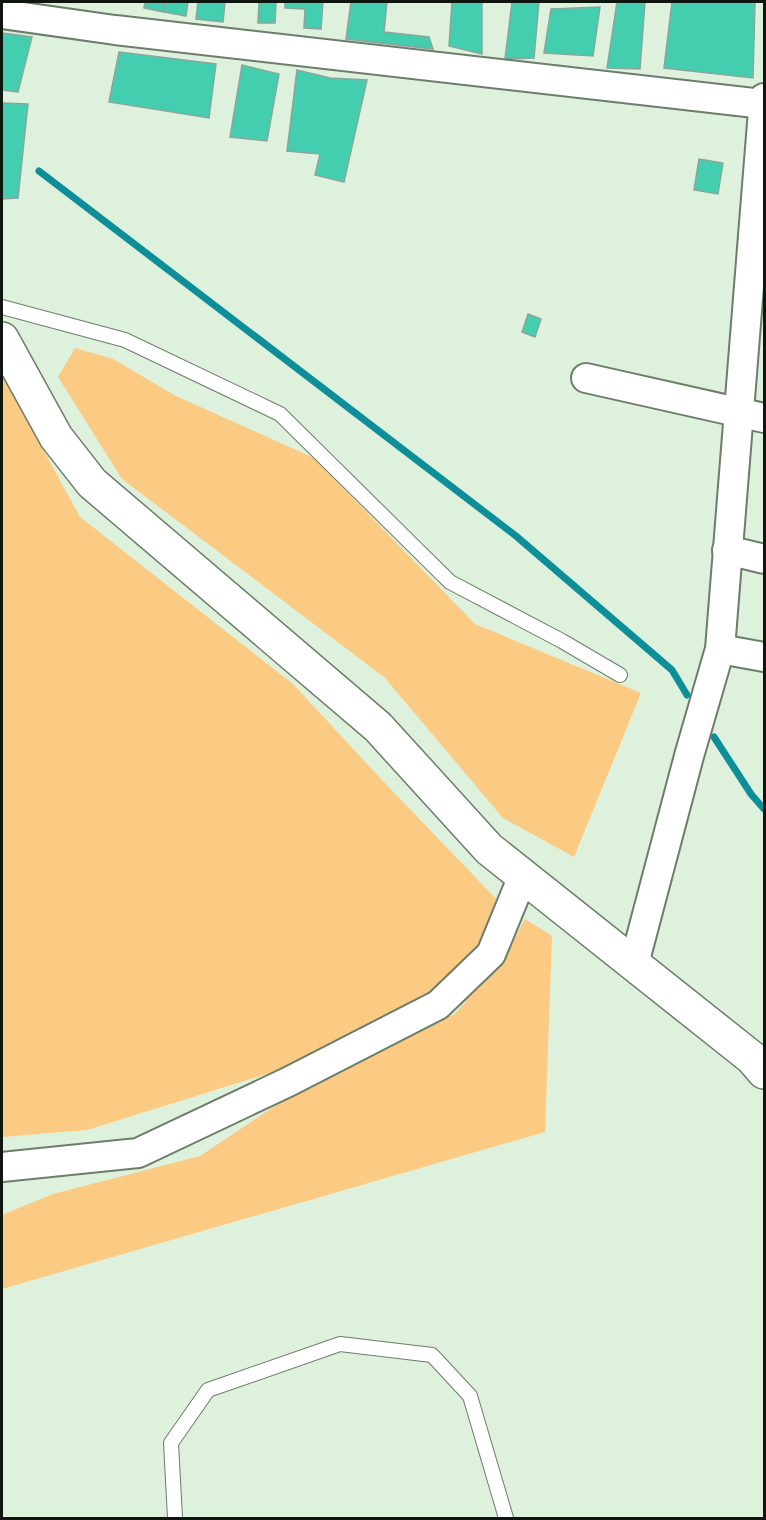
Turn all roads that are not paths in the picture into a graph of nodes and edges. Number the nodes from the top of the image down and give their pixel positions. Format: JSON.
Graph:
{"nodes":[{"id":1,"x":2,"y":14,"type":"edge"},
{"id":2,"x":765,"y":98,"type":"edge"},
{"id":3,"x":764,"y":104,"type":"edge"},
{"id":4,"x":758,"y":255,"type":"edge"},
{"id":5,"x":2,"y":307,"type":"edge"},
{"id":6,"x":2,"y":339,"type":"edge"},
{"id":7,"x":586,"y":378,"type":"dead end"},
{"id":8,"x":752,"y":415,"type":"edge"},
{"id":9,"x":727,"y":550,"type":"junction"},
{"id":10,"x":765,"y":559,"type":"edge"},
{"id":11,"x":720,"y":650,"type":"junction"},
{"id":12,"x":765,"y":657,"type":"edge"},
{"id":13,"x":620,"y":675,"type":"dead end"},
{"id":14,"x":523,"y":876,"type":"junction"},
{"id":15,"x":634,"y":964,"type":"junction"},
{"id":16,"x":765,"y":1072,"type":"edge"},
{"id":17,"x":2,"y":1167,"type":"edge"},
{"id":18,"x":175,"y":1518,"type":"edge"},
{"id":19,"x":506,"y":1518,"type":"edge"}],
"edges":[{"from":1,"to":3,"type":"street"},
{"from":2,"to":3,"type":"street"},
{"from":3,"to":4,"type":"street"},
{"from":4,"to":8,"type":"street"},
{"from":5,"to":13,"type":"lane"},
{"from":6,"to":14,"type":"street"},
{"from":7,"to":8,"type":"street"},
{"from":8,"to":9,"type":"street"},
{"from":9,"to":10,"type":"street"},
{"from":9,"to":11,"type":"street"},
{"from":11,"to":12,"type":"street"},
{"from":11,"to":15,"type":"street"},
{"from":14,"to":15,"type":"street"},
{"from":14,"to":17,"type":"street"},
{"from":15,"to":16,"type":"street"},
{"from":18,"to":19,"type":"lane"}]}
